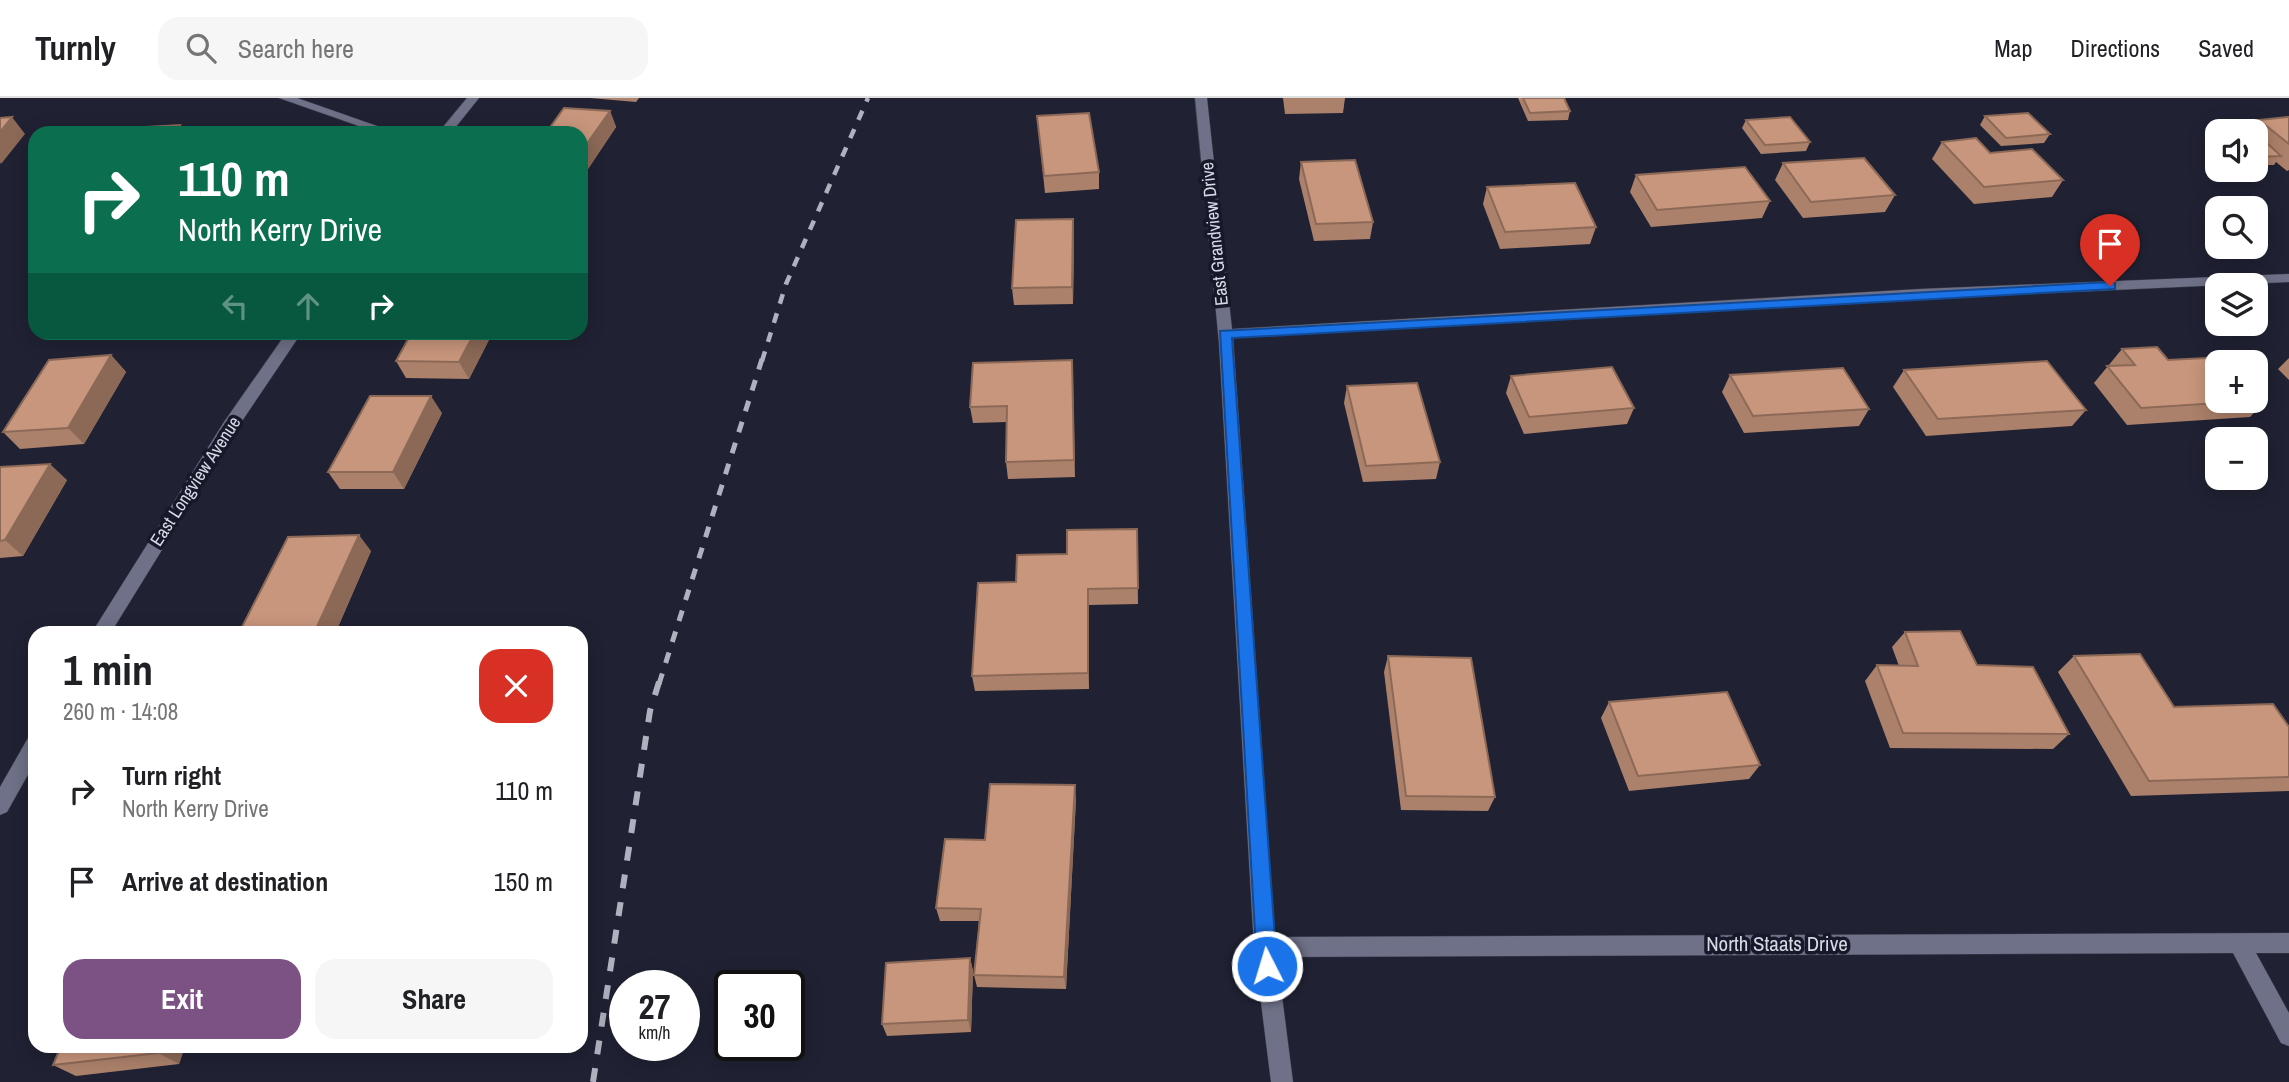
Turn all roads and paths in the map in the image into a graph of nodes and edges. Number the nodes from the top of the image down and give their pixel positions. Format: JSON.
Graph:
{"nodes":[{"id":1,"x":285,"y":98,"type":"edge"},
{"id":2,"x":473,"y":98,"type":"edge"},
{"id":3,"x":1201,"y":98,"type":"edge"},
{"id":4,"x":370,"y":126,"type":"edge"},
{"id":5,"x":450,"y":126,"type":"edge"},
{"id":6,"x":2289,"y":278,"type":"edge"},
{"id":7,"x":1225,"y":334,"type":"junction"},
{"id":8,"x":290,"y":340,"type":"edge"},
{"id":9,"x":105,"y":626,"type":"edge"},
{"id":10,"x":28,"y":756,"type":"edge"},
{"id":11,"x":0,"y":806,"type":"edge"},
{"id":12,"x":2238,"y":942,"type":"junction"},
{"id":13,"x":2289,"y":943,"type":"edge"},
{"id":14,"x":1265,"y":947,"type":"junction"},
{"id":15,"x":2289,"y":1035,"type":"edge"},
{"id":16,"x":1282,"y":1082,"type":"edge"}],
"edges":[{"from":1,"to":4,"type":"street"},
{"from":2,"to":5,"type":"street"},
{"from":3,"to":7,"type":"street","name":"East Grandview Drive"},
{"from":6,"to":7,"type":"street"},
{"from":7,"to":14,"type":"street","name":"East Grandview Drive"},
{"from":8,"to":9,"type":"street","name":"East Longview Avenue"},
{"from":10,"to":11,"type":"street"},
{"from":12,"to":13,"type":"street","name":"North Staats Drive"},
{"from":12,"to":14,"type":"street","name":"North Staats Drive"},
{"from":12,"to":15,"type":"street"},
{"from":14,"to":16,"type":"street","name":"East Grandview Drive"}]}
